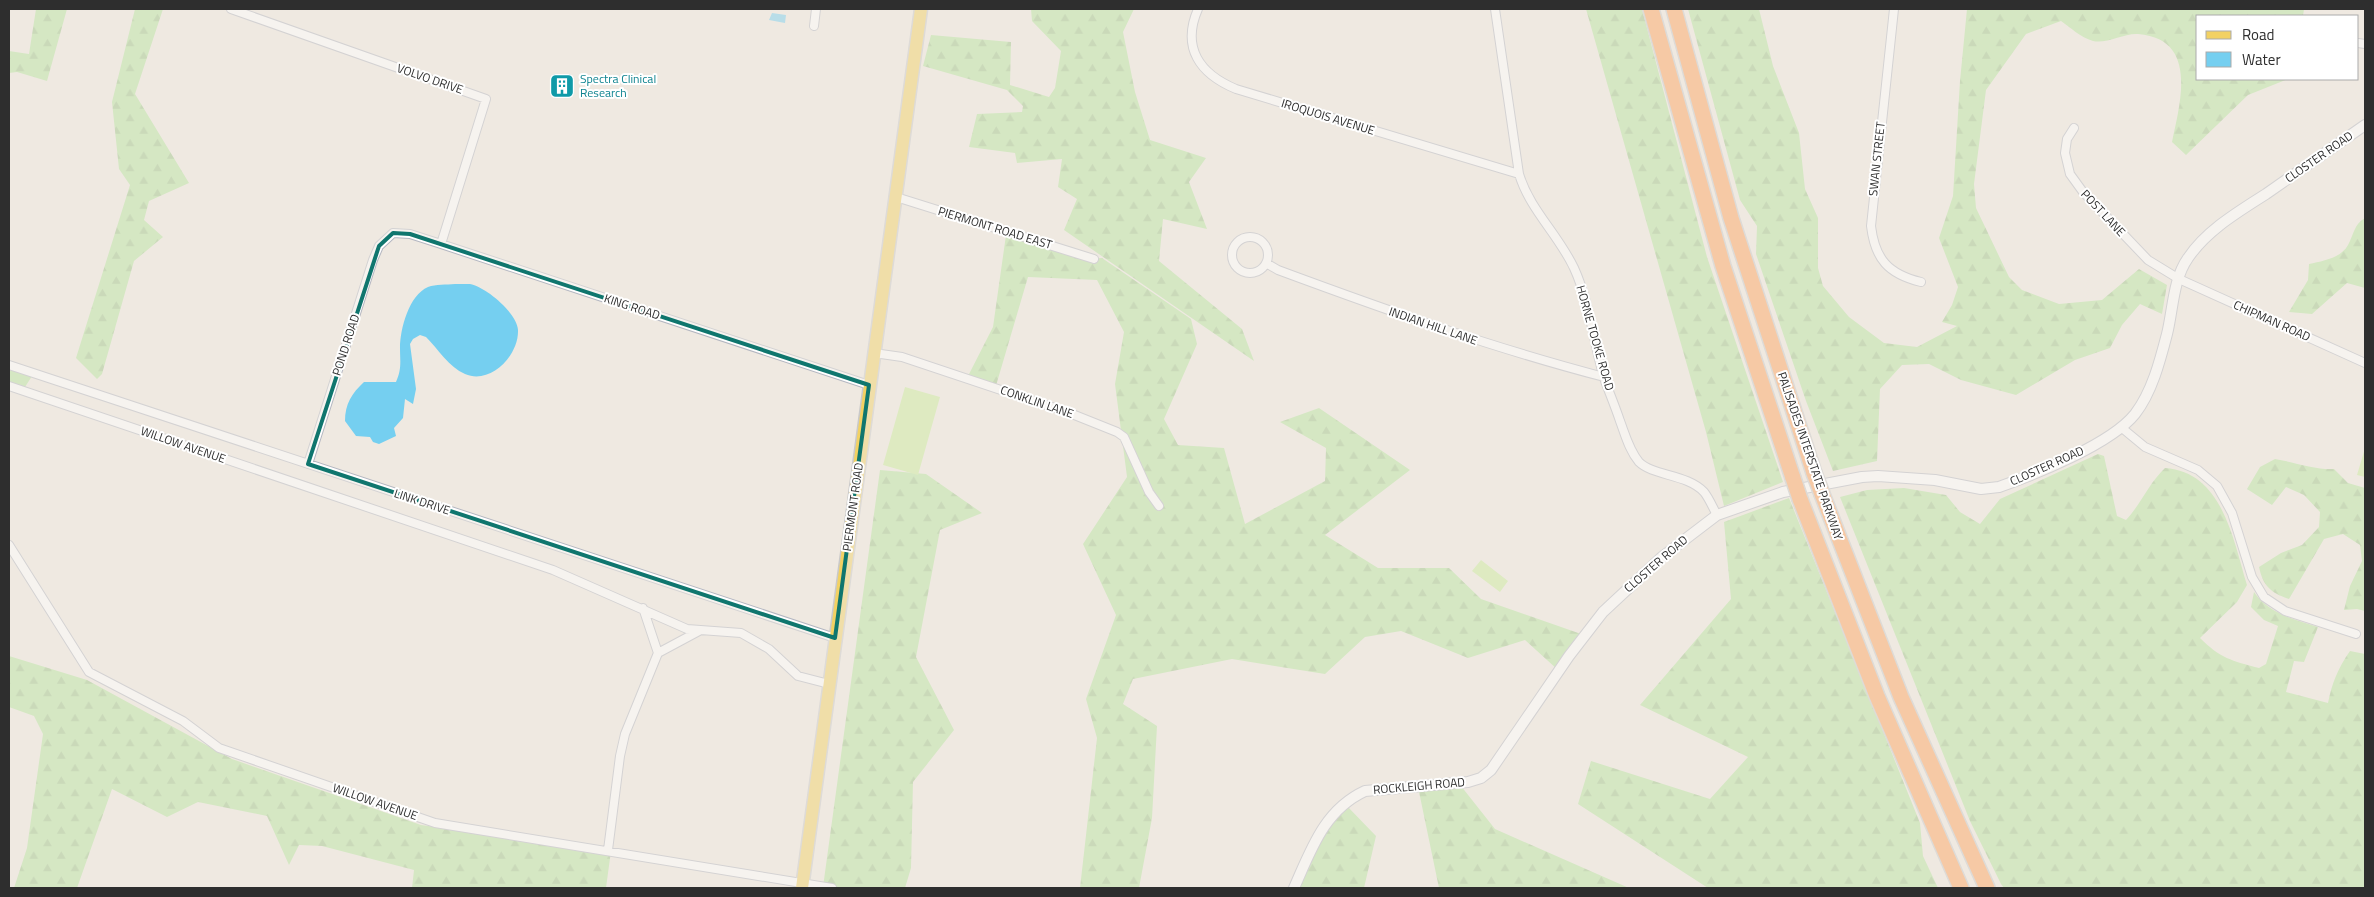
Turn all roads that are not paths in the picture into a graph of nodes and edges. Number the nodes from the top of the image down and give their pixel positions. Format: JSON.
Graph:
{"nodes":[{"id":1,"x":231,"y":9,"type":"edge"},
{"id":2,"x":816,"y":9,"type":"edge"},
{"id":3,"x":921,"y":9,"type":"edge"},
{"id":4,"x":1198,"y":9,"type":"edge"},
{"id":5,"x":1495,"y":9,"type":"edge"},
{"id":6,"x":1651,"y":9,"type":"edge"},
{"id":7,"x":1674,"y":9,"type":"edge"},
{"id":8,"x":1894,"y":9,"type":"edge"},
{"id":9,"x":814,"y":26,"type":"dead end"},
{"id":10,"x":2365,"y":125,"type":"edge"},
{"id":11,"x":2074,"y":128,"type":"dead end"},
{"id":12,"x":1519,"y":174,"type":"junction"},
{"id":13,"x":896,"y":197,"type":"junction"},
{"id":14,"x":393,"y":233,"type":"joint"},
{"id":15,"x":441,"y":244,"type":"junction"},
{"id":16,"x":1094,"y":259,"type":"dead end"},
{"id":17,"x":1266,"y":263,"type":"junction"},
{"id":18,"x":2179,"y":279,"type":"junction"},
{"id":19,"x":1921,"y":282,"type":"dead end"},
{"id":20,"x":874,"y":353,"type":"junction"},
{"id":21,"x":2365,"y":364,"type":"edge"},
{"id":22,"x":9,"y":365,"type":"edge"},
{"id":23,"x":1604,"y":377,"type":"junction"},
{"id":24,"x":869,"y":385,"type":"junction"},
{"id":25,"x":9,"y":386,"type":"edge"},
{"id":26,"x":2122,"y":428,"type":"junction"},
{"id":27,"x":308,"y":464,"type":"junction"},
{"id":28,"x":1159,"y":506,"type":"dead end"},
{"id":29,"x":1717,"y":515,"type":"junction"},
{"id":30,"x":9,"y":545,"type":"edge"},
{"id":31,"x":643,"y":608,"type":"junction"},
{"id":32,"x":1603,"y":612,"type":"joint"},
{"id":33,"x":699,"y":631,"type":"junction"},
{"id":34,"x":2356,"y":634,"type":"dead end"},
{"id":35,"x":835,"y":638,"type":"junction"},
{"id":36,"x":658,"y":653,"type":"junction"},
{"id":37,"x":829,"y":684,"type":"junction"},
{"id":38,"x":608,"y":850,"type":"junction"},
{"id":39,"x":802,"y":886,"type":"edge"},
{"id":40,"x":832,"y":888,"type":"edge"},
{"id":41,"x":1294,"y":888,"type":"edge"},
{"id":42,"x":1961,"y":888,"type":"edge"},
{"id":43,"x":1987,"y":888,"type":"edge"}],
"edges":[{"from":1,"to":15,"type":"street","name":"VOLVO DRIVE"},
{"from":2,"to":9,"type":"street"},
{"from":3,"to":13,"type":"main road","name":"PIERMONT ROAD"},
{"from":4,"to":12,"type":"street","name":"IROQUOIS AVENUE"},
{"from":5,"to":12,"type":"street","name":"HORNE TOOKE ROAD"},
{"from":6,"to":42,"type":"highway","name":"PALISADES INTERSTATE PARKWAY","bridge":true},
{"from":7,"to":43,"type":"highway","name":"PALISADES INTERSTATE PARKWAY","bridge":true},
{"from":8,"to":19,"type":"street","name":"SWAN STREET"},
{"from":10,"to":18,"type":"street","name":"CLOSTER ROAD"},
{"from":11,"to":18,"type":"street","name":"POST LANE"},
{"from":12,"to":23,"type":"street","name":"HORNE TOOKE ROAD"},
{"from":13,"to":16,"type":"street","name":"PIERMONT ROAD EAST"},
{"from":13,"to":20,"type":"main road","name":"PIERMONT ROAD"},
{"from":14,"to":15,"type":"street","name":"KING ROAD"},
{"from":14,"to":27,"type":"street","name":"POND ROAD"},
{"from":15,"to":24,"type":"street","name":"KING ROAD"},
{"from":17,"to":17,"type":"street"},
{"from":17,"to":23,"type":"street","name":"INDIAN HILL LANE"},
{"from":18,"to":21,"type":"street","name":"CHIPMAN ROAD"},
{"from":18,"to":26,"type":"street","name":"CLOSTER ROAD"},
{"from":20,"to":24,"type":"main road","name":"PIERMONT ROAD"},
{"from":20,"to":28,"type":"street","name":"CONKLIN LANE"},
{"from":22,"to":27,"type":"street","name":"LINK DRIVE"},
{"from":23,"to":29,"type":"street","name":"HORNE TOOKE ROAD"},
{"from":24,"to":35,"type":"main road","name":"PIERMONT ROAD"},
{"from":25,"to":31,"type":"street","name":"WILLOW AVENUE"},
{"from":26,"to":29,"type":"street","name":"CLOSTER ROAD"},
{"from":26,"to":34,"type":"street"},
{"from":27,"to":35,"type":"street","name":"LINK DRIVE"},
{"from":29,"to":32,"type":"street","name":"CLOSTER ROAD"},
{"from":30,"to":38,"type":"street","name":"WILLOW AVENUE"},
{"from":31,"to":33,"type":"street","name":"WILLOW AVENUE"},
{"from":31,"to":36,"type":"street"},
{"from":32,"to":41,"type":"street","name":"ROCKLEIGH ROAD"},
{"from":33,"to":36,"type":"street"},
{"from":33,"to":37,"type":"street","name":"WILLOW AVENUE"},
{"from":35,"to":37,"type":"main road","name":"PIERMONT ROAD"},
{"from":36,"to":38,"type":"street"},
{"from":37,"to":39,"type":"main road","name":"PIERMONT ROAD"},
{"from":38,"to":39,"type":"street","name":"WILLOW AVENUE"},
{"from":39,"to":40,"type":"street","name":"WILLOW AVENUE"}]}
